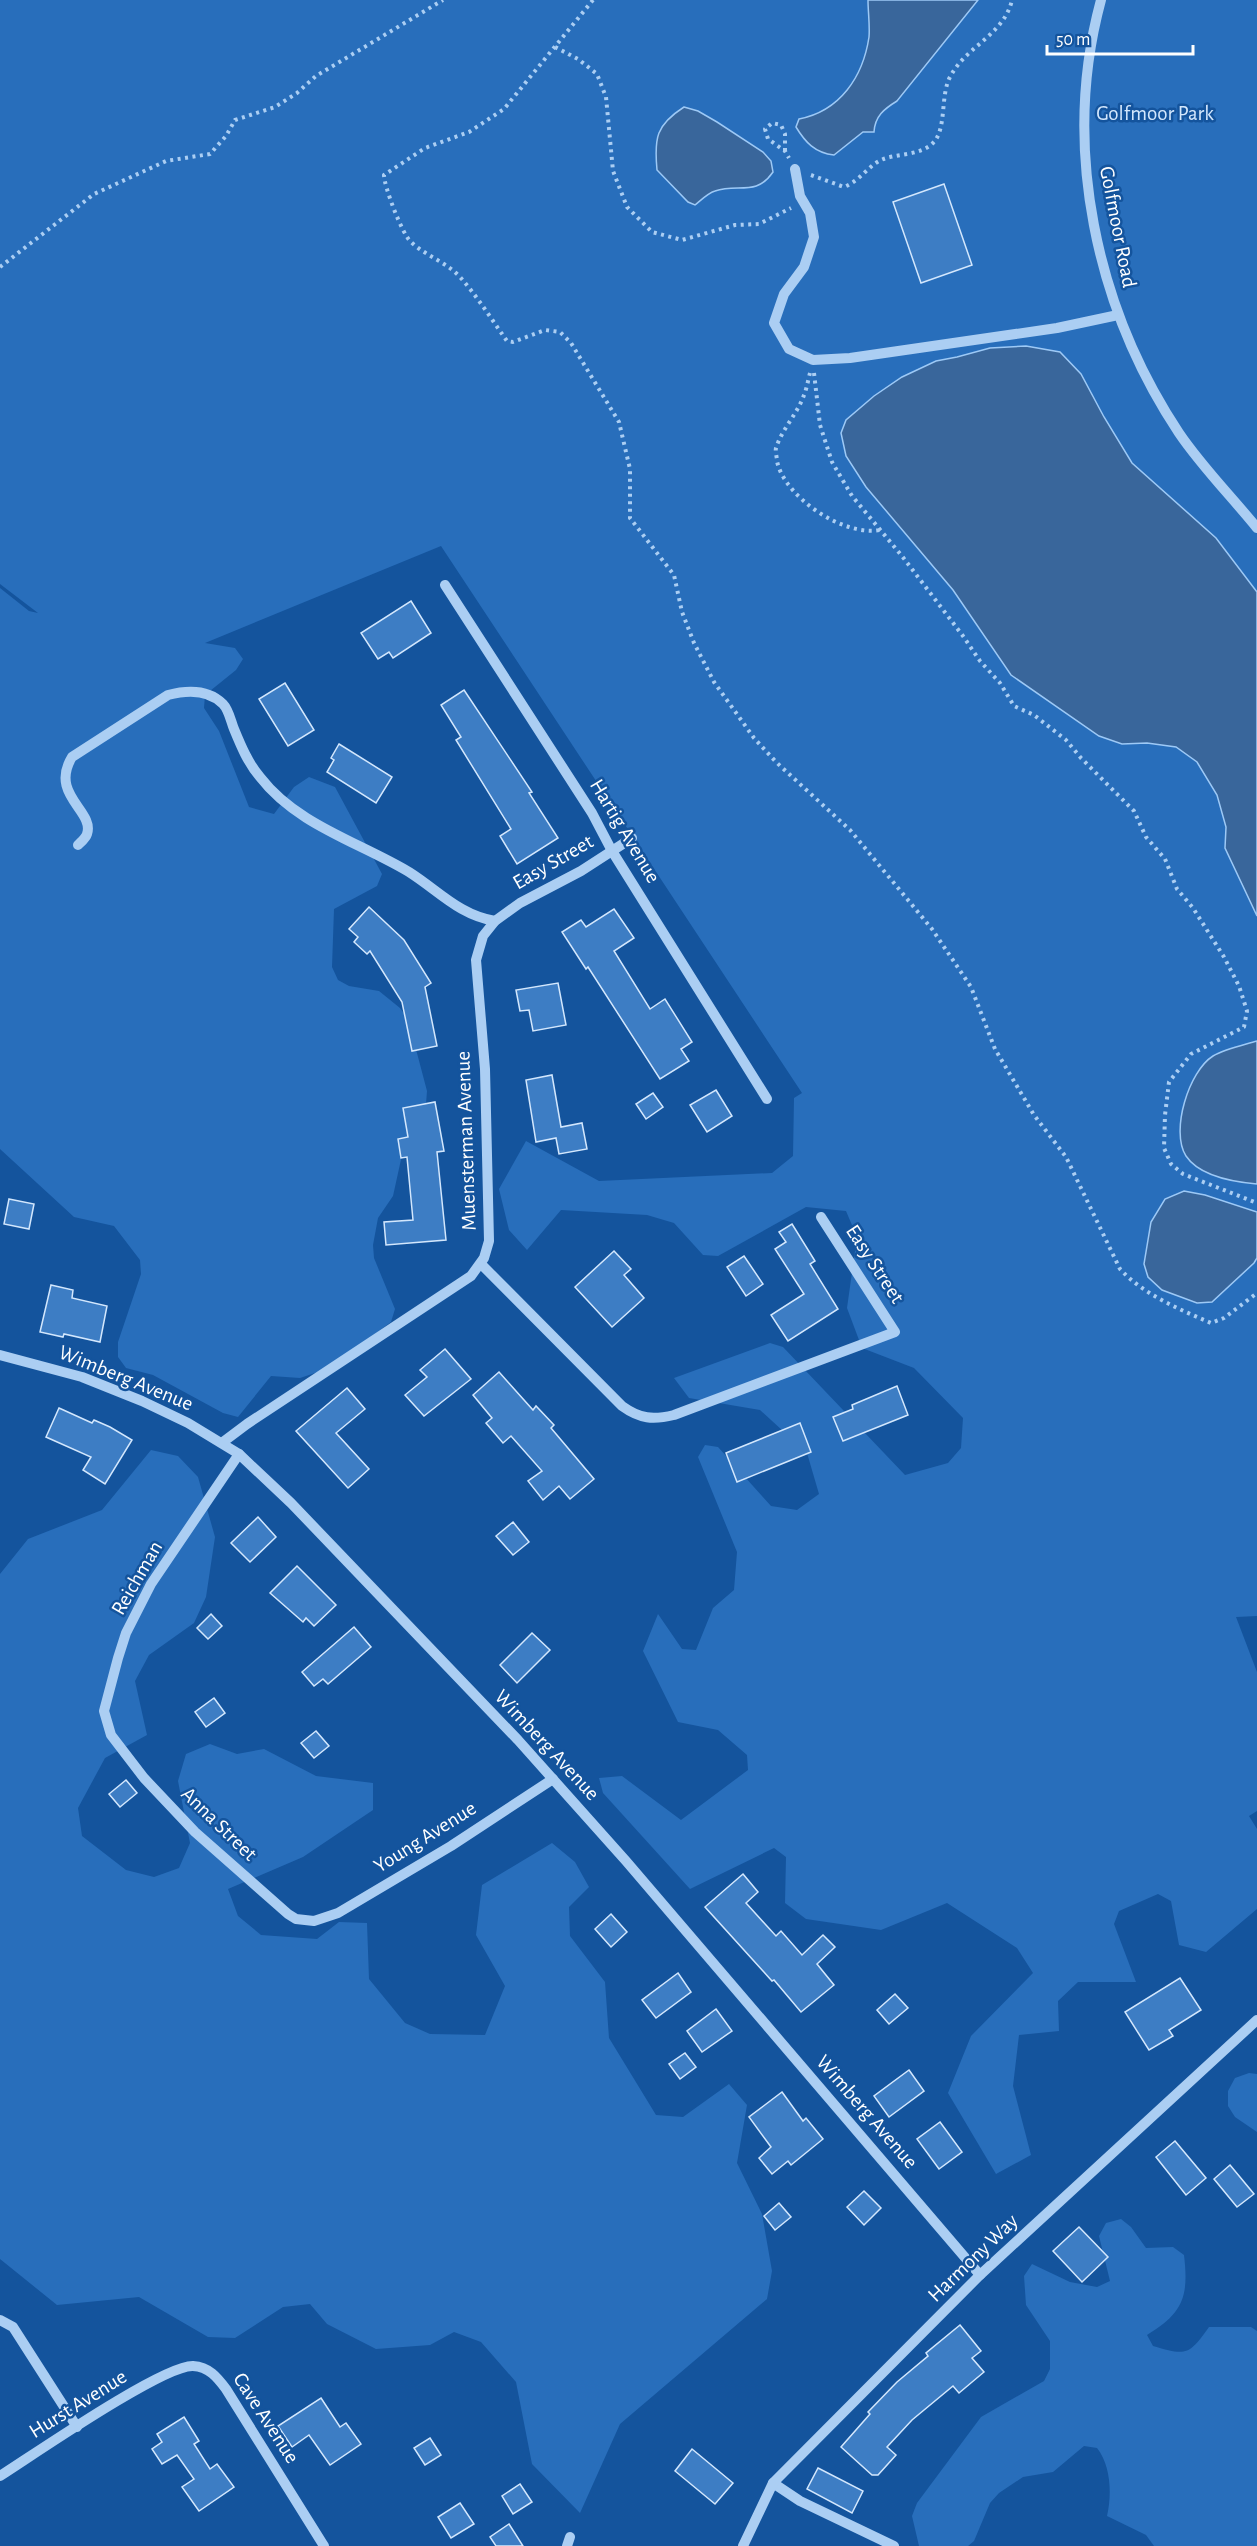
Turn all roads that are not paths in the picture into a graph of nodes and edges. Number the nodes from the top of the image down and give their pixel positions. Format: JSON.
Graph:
{"nodes":[{"id":1,"x":1101,"y":0,"type":"edge"},
{"id":2,"x":795,"y":169,"type":"road end"},
{"id":3,"x":1118,"y":315,"type":"junction"},
{"id":4,"x":1257,"y":528,"type":"edge"},
{"id":5,"x":445,"y":585,"type":"dead end"},
{"id":6,"x":632,"y":838,"type":"dead end"},
{"id":7,"x":78,"y":845,"type":"dead end"},
{"id":8,"x":612,"y":851,"type":"junction"},
{"id":9,"x":495,"y":921,"type":"junction"},
{"id":10,"x":767,"y":1099,"type":"dead end"},
{"id":11,"x":821,"y":1217,"type":"dead end"},
{"id":12,"x":481,"y":1264,"type":"junction"},
{"id":13,"x":0,"y":1355,"type":"edge"},
{"id":14,"x":223,"y":1442,"type":"junction"},
{"id":15,"x":239,"y":1454,"type":"junction"},
{"id":16,"x":111,"y":1735,"type":"joint"},
{"id":17,"x":553,"y":1779,"type":"junction"},
{"id":18,"x":314,"y":1921,"type":"joint"},
{"id":19,"x":1257,"y":2020,"type":"edge"},
{"id":20,"x":980,"y":2276,"type":"junction"},
{"id":21,"x":0,"y":2320,"type":"edge"},
{"id":22,"x":146,"y":2384,"type":"joint"},
{"id":23,"x":76,"y":2427,"type":"junction"},
{"id":24,"x":0,"y":2476,"type":"edge"},
{"id":25,"x":773,"y":2483,"type":"junction"},
{"id":26,"x":324,"y":2546,"type":"edge"},
{"id":27,"x":743,"y":2546,"type":"edge"},
{"id":28,"x":894,"y":2546,"type":"edge"}],
"edges":[{"from":1,"to":3,"type":"street","name":"Golfmoor Road"},
{"from":2,"to":3,"type":"street"},
{"from":3,"to":4,"type":"street","name":"Golfmoor Road"},
{"from":5,"to":8,"type":"street","name":"Hartig Avenue"},
{"from":6,"to":8,"type":"street","name":"Easy Street"},
{"from":7,"to":9,"type":"street"},
{"from":8,"to":9,"type":"street","name":"Easy Street"},
{"from":8,"to":10,"type":"street","name":"Hartig Avenue"},
{"from":9,"to":12,"type":"street","name":"Muensterman Avenue"},
{"from":11,"to":12,"type":"street","name":"Easy Street"},
{"from":12,"to":14,"type":"street"},
{"from":13,"to":14,"type":"street","name":"Wimberg Avenue"},
{"from":14,"to":15,"type":"street","name":"Wimberg Avenue"},
{"from":15,"to":16,"type":"street","name":"Reichman"},
{"from":15,"to":17,"type":"street","name":"Wimberg Avenue"},
{"from":16,"to":18,"type":"street","name":"Anna Street"},
{"from":17,"to":18,"type":"street","name":"Young Avenue"},
{"from":17,"to":20,"type":"street","name":"Wimberg Avenue"},
{"from":19,"to":20,"type":"street","name":"Harmony Way"},
{"from":20,"to":25,"type":"street","name":"Harmony Way"},
{"from":21,"to":23,"type":"street"},
{"from":22,"to":23,"type":"street","name":"Hurst Avenue"},
{"from":22,"to":26,"type":"street","name":"Cave Avenue"},
{"from":23,"to":24,"type":"street","name":"Hurst Avenue"},
{"from":25,"to":27,"type":"street","name":"Harmony Way"},
{"from":25,"to":28,"type":"street"}]}
